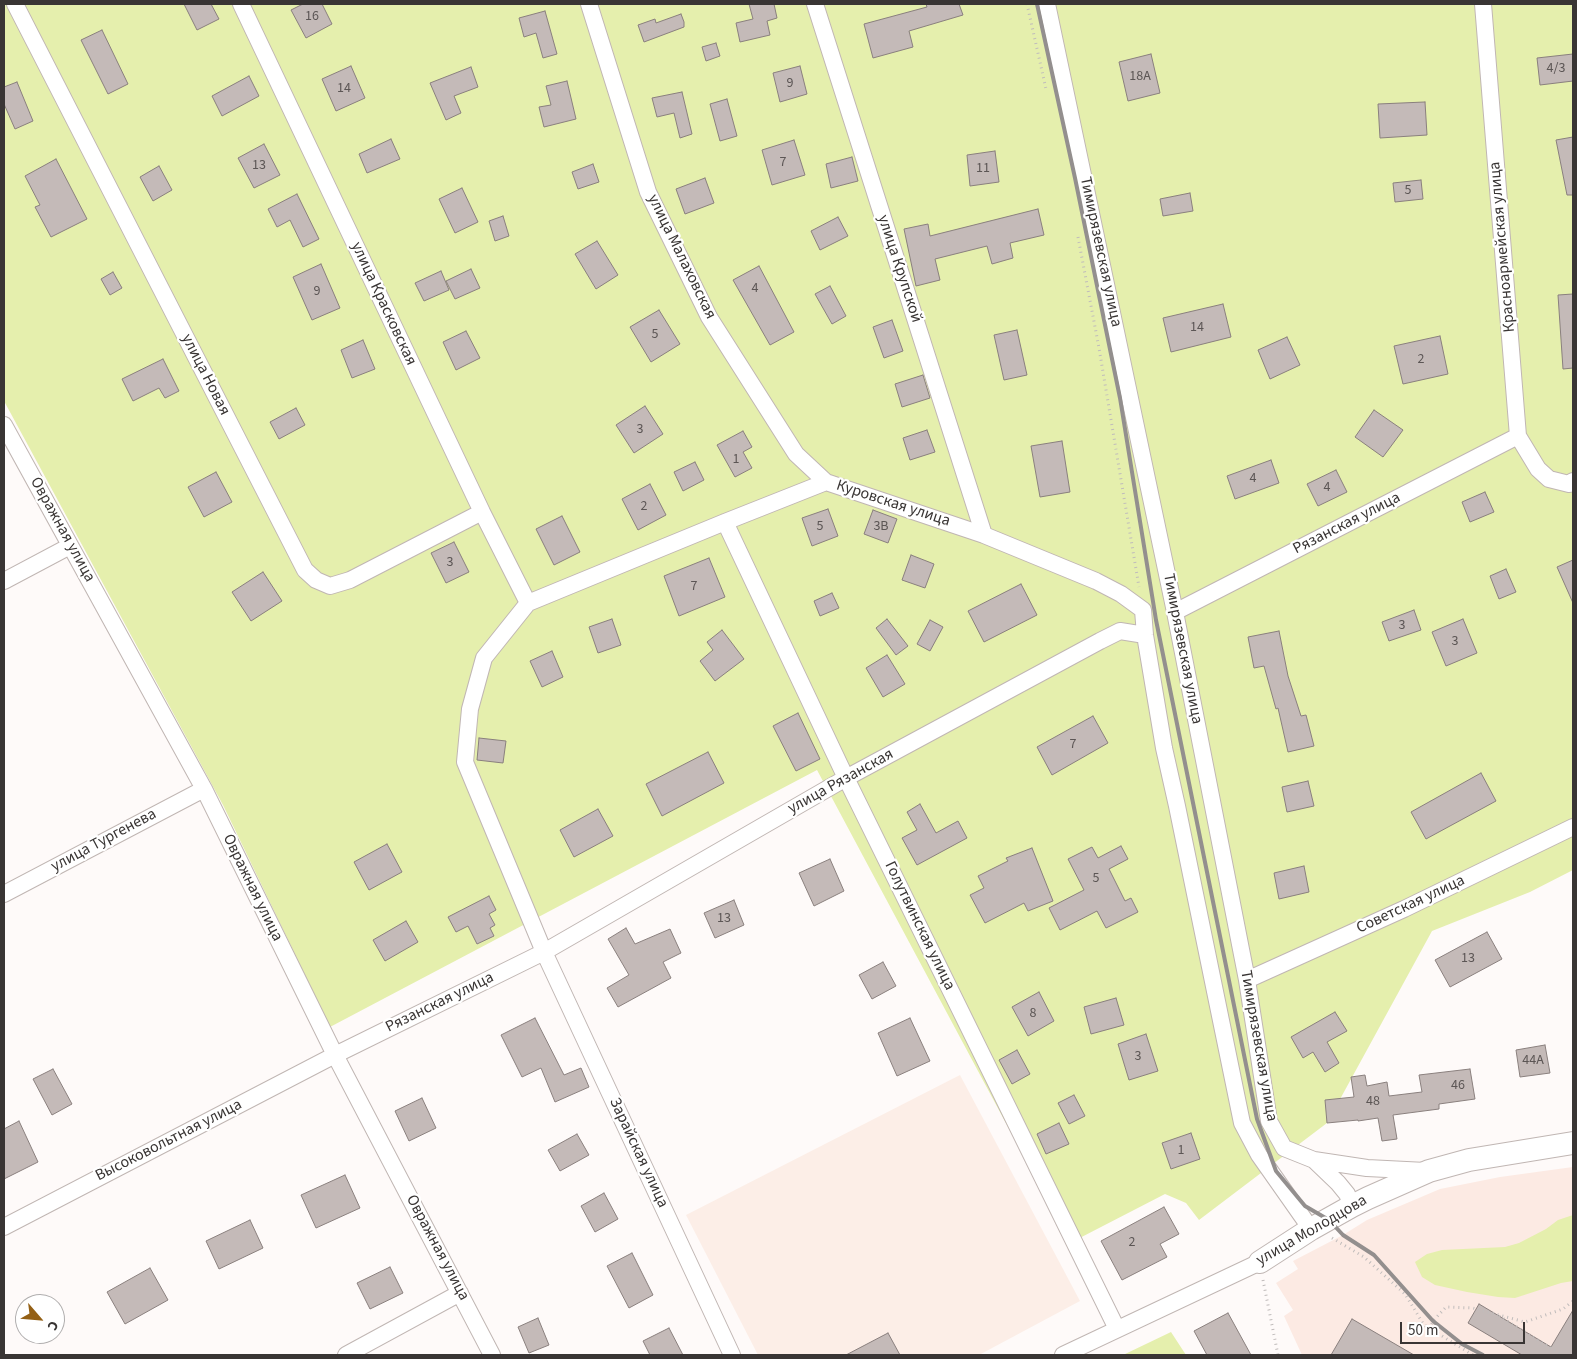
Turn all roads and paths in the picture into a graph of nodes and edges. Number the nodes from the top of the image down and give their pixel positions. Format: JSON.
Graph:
{"nodes":[{"id":1,"x":15,"y":4,"type":"edge"},
{"id":2,"x":241,"y":4,"type":"edge"},
{"id":3,"x":589,"y":4,"type":"edge"},
{"id":4,"x":815,"y":4,"type":"edge"},
{"id":5,"x":1027,"y":4,"type":"edge"},
{"id":6,"x":1047,"y":4,"type":"edge"},
{"id":7,"x":1483,"y":4,"type":"edge"},
{"id":8,"x":1047,"y":93,"type":"dead end"},
{"id":9,"x":1077,"y":234,"type":"dead end"},
{"id":10,"x":4,"y":425,"type":"edge"},
{"id":11,"x":1518,"y":436,"type":"junction"},
{"id":12,"x":1573,"y":481,"type":"edge"},
{"id":13,"x":826,"y":482,"type":"junction"},
{"id":14,"x":482,"y":512,"type":"junction"},
{"id":15,"x":726,"y":522,"type":"junction"},
{"id":16,"x":984,"y":535,"type":"junction"},
{"id":17,"x":70,"y":546,"type":"junction"},
{"id":18,"x":4,"y":581,"type":"edge"},
{"id":19,"x":528,"y":603,"type":"junction"},
{"id":20,"x":1142,"y":610,"type":"junction"},
{"id":21,"x":1175,"y":612,"type":"junction"},
{"id":22,"x":1145,"y":635,"type":"junction"},
{"id":23,"x":846,"y":778,"type":"junction"},
{"id":24,"x":204,"y":789,"type":"junction"},
{"id":25,"x":1573,"y":827,"type":"edge"},
{"id":26,"x":4,"y":894,"type":"edge"},
{"id":27,"x":544,"y":952,"type":"junction"},
{"id":28,"x":1246,"y":980,"type":"junction"},
{"id":29,"x":335,"y":1055,"type":"junction"},
{"id":30,"x":1573,"y":1143,"type":"edge"},
{"id":31,"x":1314,"y":1160,"type":"junction"},
{"id":32,"x":1429,"y":1171,"type":"junction"},
{"id":33,"x":1352,"y":1206,"type":"junction"},
{"id":34,"x":4,"y":1227,"type":"edge"},
{"id":35,"x":1315,"y":1227,"type":"junction"},
{"id":36,"x":1260,"y":1262,"type":"junction"},
{"id":37,"x":460,"y":1293,"type":"junction"},
{"id":38,"x":1573,"y":1301,"type":"edge"},
{"id":39,"x":1496,"y":1314,"type":"junction"},
{"id":40,"x":1117,"y":1329,"type":"junction"},
{"id":41,"x":1430,"y":1329,"type":"junction"},
{"id":42,"x":1278,"y":1354,"type":"edge"},
{"id":43,"x":346,"y":1355,"type":"edge"},
{"id":44,"x":492,"y":1355,"type":"edge"},
{"id":45,"x":732,"y":1355,"type":"edge"},
{"id":46,"x":1063,"y":1355,"type":"edge"},
{"id":47,"x":1473,"y":1355,"type":"edge"},
{"id":48,"x":1562,"y":1355,"type":"edge"}],
"edges":[{"from":1,"to":14,"type":"street","name":"улица Новая"},
{"from":2,"to":14,"type":"street","name":"улица Красковская"},
{"from":3,"to":13,"type":"street","name":"улица Малаховская"},
{"from":4,"to":16,"type":"street","name":"улица Крупской"},
{"from":5,"to":8,"type":"path"},
{"from":6,"to":21,"type":"street","name":"Тимирязевская улица"},
{"from":7,"to":11,"type":"street","name":"Красноармейская улица"},
{"from":9,"to":20,"type":"path","name":"Тимирязевская улица"},
{"from":10,"to":17,"type":"street","name":"Овражная улица"},
{"from":11,"to":12,"type":"street","name":"Красноармейская улица"},
{"from":11,"to":21,"type":"street","name":"Рязанская улица"},
{"from":13,"to":15,"type":"street","name":"Куровская улица"},
{"from":13,"to":16,"type":"street","name":"Куровская улица"},
{"from":14,"to":19,"type":"street","name":"улица Красковская"},
{"from":15,"to":19,"type":"street","name":"Куровская улица"},
{"from":15,"to":23,"type":"street","name":"Голутвинская улица"},
{"from":16,"to":20,"type":"street","name":"Куровская улица"},
{"from":17,"to":18,"type":"street"},
{"from":17,"to":24,"type":"street","name":"Овражная улица"},
{"from":19,"to":27,"type":"street","name":"Зарайская улица"},
{"from":20,"to":22,"type":"street"},
{"from":21,"to":28,"type":"street","name":"Тимирязевская улица"},
{"from":22,"to":23,"type":"street","name":"улица Рязанская"},
{"from":22,"to":35,"type":"street"},
{"from":23,"to":27,"type":"street","name":"улица Рязанская"},
{"from":23,"to":40,"type":"street","name":"Голутвинская улица"},
{"from":24,"to":26,"type":"street","name":"улица Тургенева"},
{"from":24,"to":29,"type":"street","name":"Овражная улица"},
{"from":25,"to":28,"type":"street","name":"Советская улица"},
{"from":27,"to":29,"type":"street","name":"Рязанская улица"},
{"from":27,"to":45,"type":"street","name":"Зарайская улица"},
{"from":28,"to":31,"type":"street","name":"Тимирязевская улица"},
{"from":29,"to":34,"type":"street","name":"Высоковольтная улица"},
{"from":29,"to":37,"type":"street","name":"Овражная улица"},
{"from":30,"to":32,"type":"street","name":"улица Молодцова"},
{"from":31,"to":32,"type":"street","name":"Тимирязевская улица"},
{"from":31,"to":33,"type":"street"},
{"from":32,"to":33,"type":"street","name":"улица Молодцова"},
{"from":33,"to":35,"type":"street","name":"улица Молодцова"},
{"from":35,"to":36,"type":"street","name":"улица Молодцова"},
{"from":35,"to":41,"type":"path"},
{"from":36,"to":40,"type":"street","name":"улица Молодцова"},
{"from":36,"to":42,"type":"path"},
{"from":37,"to":43,"type":"street"},
{"from":37,"to":44,"type":"street","name":"Овражная улица"},
{"from":38,"to":39,"type":"path"},
{"from":39,"to":41,"type":"path"},
{"from":39,"to":48,"type":"path"},
{"from":40,"to":46,"type":"street","name":"улица Молодцова"},
{"from":41,"to":47,"type":"path"}]}
